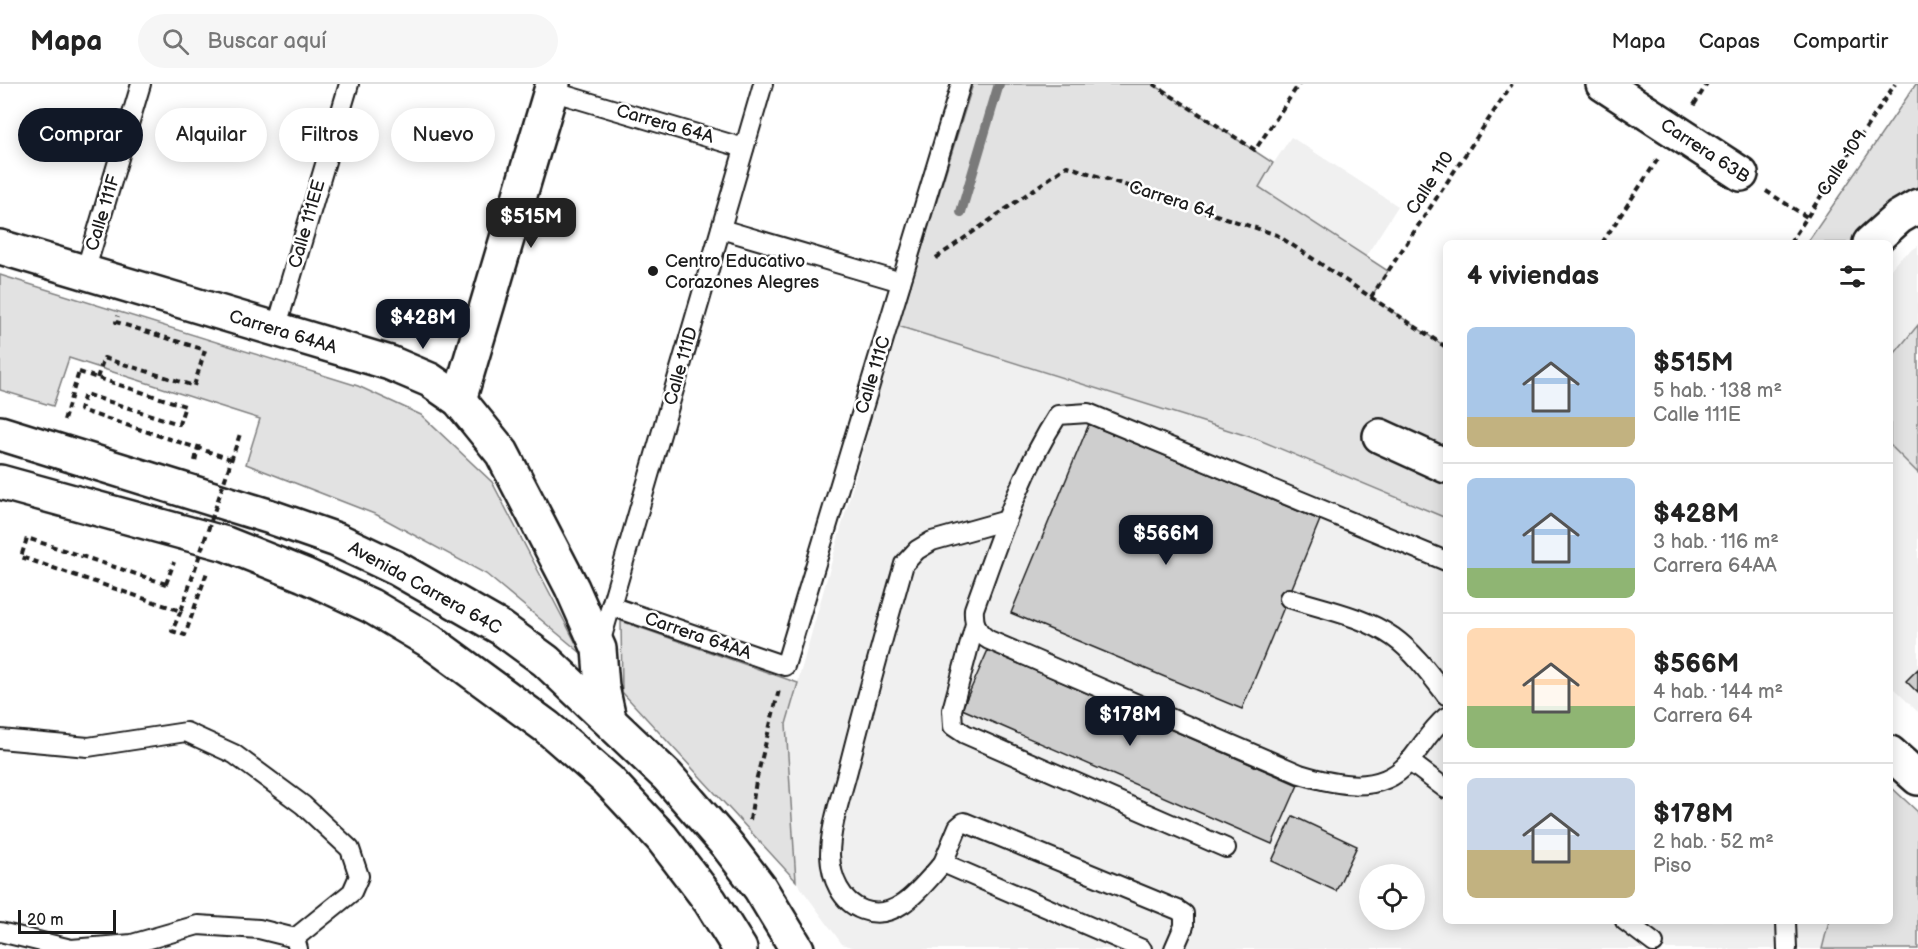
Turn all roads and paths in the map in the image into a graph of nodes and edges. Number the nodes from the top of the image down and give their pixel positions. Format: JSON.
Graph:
{"nodes":[{"id":1,"x":141,"y":84,"type":"edge"},
{"id":2,"x":349,"y":84,"type":"edge"},
{"id":3,"x":763,"y":84,"type":"edge"},
{"id":4,"x":961,"y":84,"type":"edge"},
{"id":5,"x":1154,"y":84,"type":"edge"},
{"id":6,"x":1299,"y":84,"type":"edge"},
{"id":7,"x":1512,"y":84,"type":"edge"},
{"id":8,"x":1603,"y":84,"type":"edge"},
{"id":9,"x":1707,"y":84,"type":"edge"},
{"id":10,"x":1895,"y":84,"type":"edge"},
{"id":11,"x":552,"y":87,"type":"edge"},
{"id":12,"x":1676,"y":132,"type":"junction"},
{"id":13,"x":744,"y":148,"type":"junction"},
{"id":14,"x":1741,"y":174,"type":"joint"},
{"id":15,"x":1918,"y":206,"type":"edge"},
{"id":16,"x":1807,"y":217,"type":"junction"},
{"id":17,"x":721,"y":229,"type":"junction"},
{"id":18,"x":1604,"y":240,"type":"edge"},
{"id":19,"x":1792,"y":240,"type":"edge"},
{"id":20,"x":1873,"y":240,"type":"edge"},
{"id":21,"x":0,"y":247,"type":"edge"},
{"id":22,"x":85,"y":272,"type":"junction"},
{"id":23,"x":901,"y":282,"type":"junction"},
{"id":24,"x":127,"y":285,"type":"junction"},
{"id":25,"x":1371,"y":297,"type":"junction"},
{"id":26,"x":276,"y":329,"type":"junction"},
{"id":27,"x":1443,"y":345,"type":"edge"},
{"id":28,"x":98,"y":378,"type":"junction"},
{"id":29,"x":459,"y":400,"type":"junction"},
{"id":30,"x":63,"y":423,"type":"dead end"},
{"id":31,"x":0,"y":433,"type":"edge"},
{"id":32,"x":240,"y":434,"type":"dead end"},
{"id":33,"x":1380,"y":436,"type":"dead end"},
{"id":34,"x":200,"y":444,"type":"dead end"},
{"id":35,"x":231,"y":459,"type":"junction"},
{"id":36,"x":194,"y":462,"type":"dead end"},
{"id":37,"x":1443,"y":465,"type":"edge"},
{"id":38,"x":0,"y":482,"type":"edge"},
{"id":39,"x":1007,"y":520,"type":"junction"},
{"id":40,"x":177,"y":552,"type":"dead end"},
{"id":41,"x":1443,"y":560,"type":"edge"},
{"id":42,"x":210,"y":563,"type":"dead end"},
{"id":43,"x":1289,"y":598,"type":"dead end"},
{"id":44,"x":611,"y":606,"type":"junction"},
{"id":45,"x":181,"y":610,"type":"junction"},
{"id":46,"x":975,"y":624,"type":"junction"},
{"id":47,"x":599,"y":649,"type":"junction"},
{"id":48,"x":785,"y":666,"type":"junction"},
{"id":49,"x":1443,"y":691,"type":"edge"},
{"id":50,"x":609,"y":719,"type":"junction"},
{"id":51,"x":1443,"y":719,"type":"edge"},
{"id":52,"x":0,"y":739,"type":"edge"},
{"id":53,"x":1893,"y":756,"type":"edge"},
{"id":54,"x":1409,"y":761,"type":"junction"},
{"id":55,"x":1918,"y":777,"type":"edge"},
{"id":56,"x":1443,"y":787,"type":"edge"},
{"id":57,"x":749,"y":824,"type":"dead end"},
{"id":58,"x":1226,"y":848,"type":"dead end"},
{"id":59,"x":943,"y":863,"type":"junction"},
{"id":60,"x":1629,"y":924,"type":"edge"},
{"id":61,"x":1786,"y":924,"type":"edge"},
{"id":62,"x":0,"y":932,"type":"edge"},
{"id":63,"x":1654,"y":943,"type":"dead end"},
{"id":64,"x":296,"y":944,"type":"edge"},
{"id":65,"x":740,"y":949,"type":"edge"},
{"id":66,"x":797,"y":949,"type":"edge"},
{"id":67,"x":1142,"y":949,"type":"edge"},
{"id":68,"x":1174,"y":949,"type":"edge"},
{"id":69,"x":1786,"y":949,"type":"edge"}],
"edges":[{"from":1,"to":22,"type":"lane","name":"Calle 111F"},
{"from":2,"to":26,"type":"lane","name":"Calle 111EE"},
{"from":3,"to":13,"type":"lane","name":"Calle 111D"},
{"from":4,"to":23,"type":"lane","name":"Calle 111C"},
{"from":5,"to":6,"type":"path"},
{"from":7,"to":25,"type":"path","name":"Calle 110"},
{"from":8,"to":12,"type":"main road","name":"Carrera 63B"},
{"from":9,"to":12,"type":"path"},
{"from":10,"to":16,"type":"path","name":"Calle 109"},
{"from":11,"to":13,"type":"lane","name":"Carrera 64A"},
{"from":11,"to":29,"type":"main road"},
{"from":12,"to":14,"type":"main road","name":"Carrera 63B"},
{"from":12,"to":18,"type":"path"},
{"from":13,"to":17,"type":"lane","name":"Calle 111D"},
{"from":14,"to":16,"type":"path","name":"Carrera 63B"},
{"from":15,"to":20,"type":"main road"},
{"from":16,"to":19,"type":"path","name":"Calle 109"},
{"from":17,"to":23,"type":"lane"},
{"from":17,"to":44,"type":"lane","name":"Calle 111D"},
{"from":21,"to":22,"type":"main road","name":"Carrera 64AA"},
{"from":22,"to":24,"type":"main road","name":"Carrera 64AA"},
{"from":23,"to":25,"type":"path","name":"Carrera 64"},
{"from":23,"to":48,"type":"lane","name":"Calle 111C"},
{"from":24,"to":26,"type":"main road","name":"Carrera 64AA"},
{"from":24,"to":28,"type":"path"},
{"from":25,"to":27,"type":"path","name":"Carrera 64"},
{"from":26,"to":29,"type":"main road","name":"Carrera 64AA"},
{"from":28,"to":30,"type":"path","bridge":true},
{"from":28,"to":35,"type":"path","bridge":true},
{"from":29,"to":47,"type":"main road","name":"Carrera 64AA"},
{"from":31,"to":50,"type":"main road","name":"Avenida Carrera 64C"},
{"from":32,"to":35,"type":"path","bridge":true},
{"from":33,"to":37,"type":"main road"},
{"from":34,"to":36,"type":"path"},
{"from":35,"to":45,"type":"path","bridge":true},
{"from":38,"to":65,"type":"main road"},
{"from":39,"to":41,"type":"lane"},
{"from":39,"to":46,"type":"lane"},
{"from":39,"to":59,"type":"lane"},
{"from":40,"to":45,"type":"path","bridge":true},
{"from":42,"to":45,"type":"path"},
{"from":43,"to":49,"type":"lane"},
{"from":44,"to":47,"type":"lane","name":"Calle 111D"},
{"from":44,"to":48,"type":"lane","name":"Carrera 64AA"},
{"from":46,"to":54,"type":"lane"},
{"from":46,"to":58,"type":"lane"},
{"from":47,"to":50,"type":"main road","name":"Carrera 64AA"},
{"from":48,"to":57,"type":"path"},
{"from":50,"to":66,"type":"main road","name":"Avenida Carrera 64C"},
{"from":51,"to":54,"type":"lane"},
{"from":52,"to":64,"type":"lane"},
{"from":53,"to":55,"type":"main road"},
{"from":54,"to":56,"type":"lane"},
{"from":59,"to":67,"type":"lane"},
{"from":59,"to":68,"type":"lane"},
{"from":60,"to":63,"type":"lane"},
{"from":61,"to":69,"type":"lane"},
{"from":62,"to":64,"type":"lane"}]}
